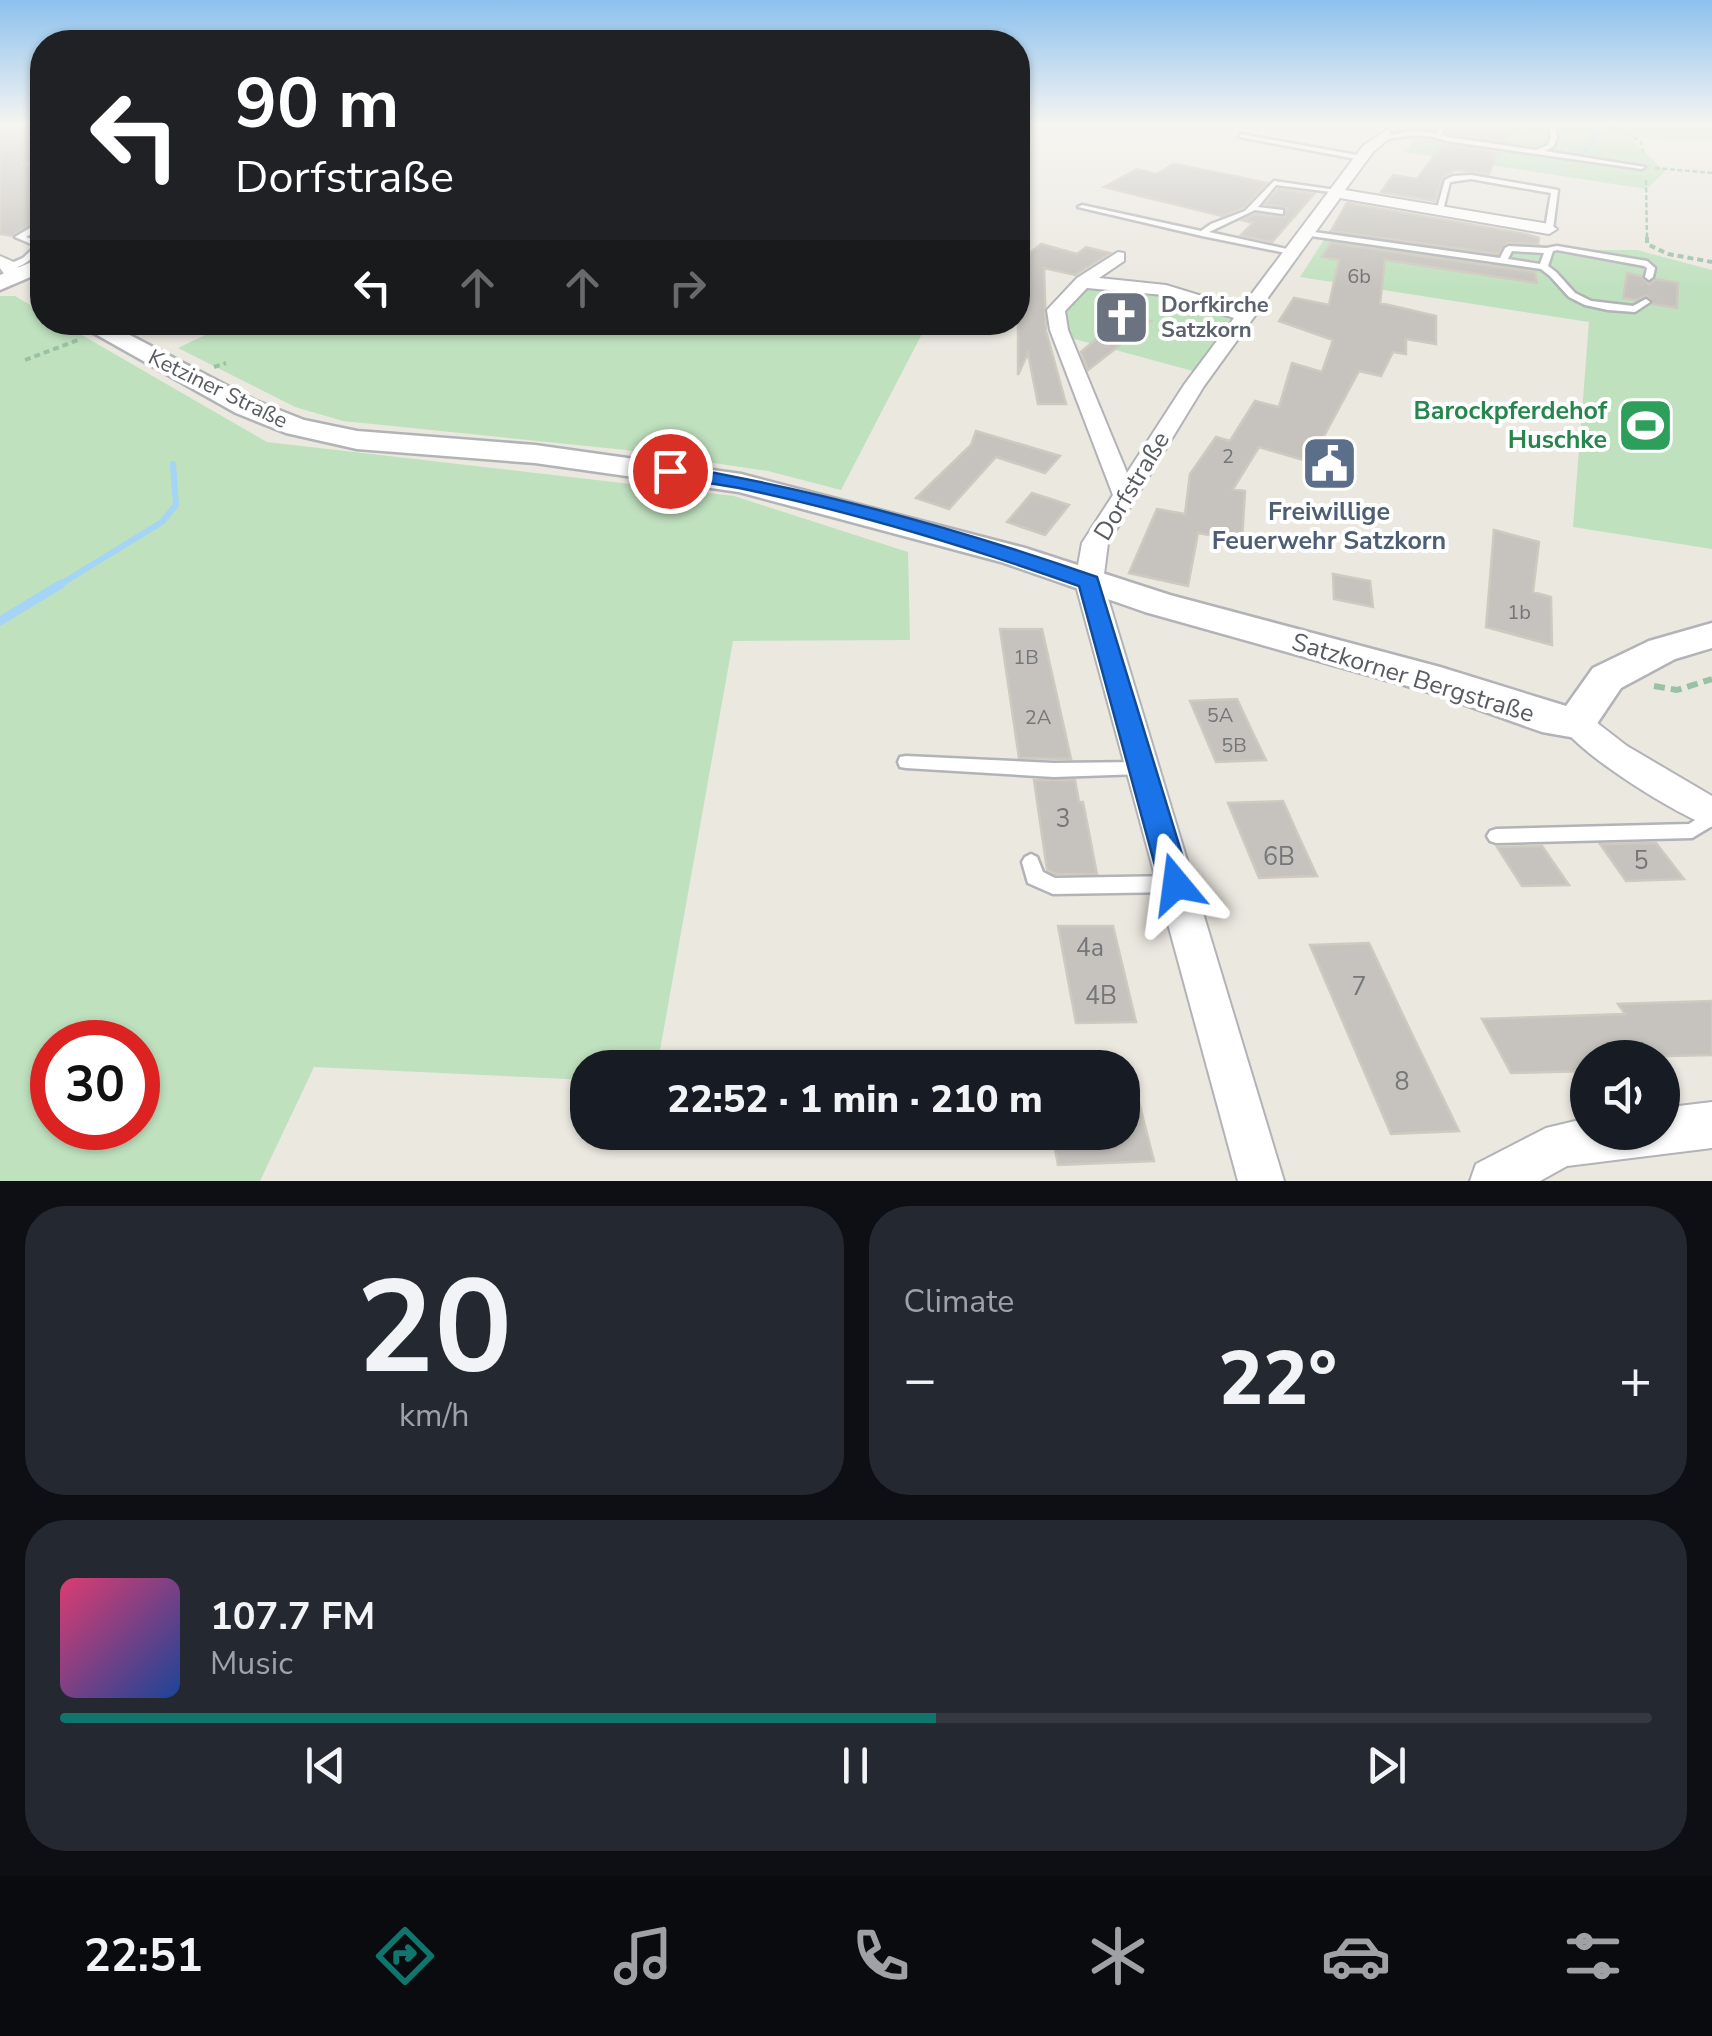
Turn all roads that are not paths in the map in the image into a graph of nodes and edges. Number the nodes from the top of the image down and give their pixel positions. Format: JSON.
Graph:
{"nodes":[{"id":1,"x":1347,"y":179,"type":"edge"},
{"id":2,"x":1450,"y":179,"type":"edge"},
{"id":3,"x":1464,"y":179,"type":"edge"},
{"id":4,"x":1338,"y":192,"type":"junction"},
{"id":5,"x":1082,"y":208,"type":"dead end"},
{"id":6,"x":1253,"y":208,"type":"junction"},
{"id":7,"x":1439,"y":210,"type":"junction"},
{"id":8,"x":1280,"y":212,"type":"dead end"},
{"id":9,"x":1549,"y":229,"type":"joint"},
{"id":10,"x":1202,"y":234,"type":"junction"},
{"id":11,"x":1307,"y":234,"type":"junction"},
{"id":12,"x":1549,"y":251,"type":"junction"},
{"id":13,"x":1292,"y":253,"type":"junction"},
{"id":14,"x":30,"y":256,"type":"edge"},
{"id":15,"x":1118,"y":257,"type":"dead end"},
{"id":16,"x":1503,"y":262,"type":"junction"},
{"id":17,"x":1543,"y":267,"type":"junction"},
{"id":18,"x":11,"y":276,"type":"edge"},
{"id":19,"x":1649,"y":277,"type":"dead end"},
{"id":20,"x":1083,"y":282,"type":"junction"},
{"id":21,"x":1646,"y":302,"type":"dead end"},
{"id":22,"x":1244,"y":315,"type":"junction"},
{"id":23,"x":109,"y":335,"type":"edge"},
{"id":24,"x":1124,"y":494,"type":"junction"},
{"id":25,"x":1090,"y":582,"type":"junction"},
{"id":26,"x":1712,"y":635,"type":"edge"},
{"id":27,"x":1576,"y":723,"type":"junction"},
{"id":28,"x":906,"y":762,"type":"dead end"},
{"id":29,"x":1143,"y":768,"type":"junction"},
{"id":30,"x":1712,"y":814,"type":"edge"},
{"id":31,"x":1496,"y":836,"type":"dead end"},
{"id":32,"x":1032,"y":862,"type":"dead end"},
{"id":33,"x":1176,"y":884,"type":"junction"},
{"id":34,"x":1712,"y":1125,"type":"edge"},
{"id":35,"x":1680,"y":1129,"type":"edge"},
{"id":36,"x":1570,"y":1143,"type":"edge"},
{"id":37,"x":1261,"y":1181,"type":"edge"},
{"id":38,"x":1494,"y":1181,"type":"edge"}],
"edges":[{"from":1,"to":4,"type":"street","name":"Dorfstraße"},
{"from":2,"to":7,"type":"lane"},
{"from":3,"to":9,"type":"lane"},
{"from":4,"to":6,"type":"lane"},
{"from":4,"to":7,"type":"street"},
{"from":4,"to":11,"type":"street","name":"Dorfstraße"},
{"from":5,"to":10,"type":"lane"},
{"from":6,"to":8,"type":"lane"},
{"from":6,"to":10,"type":"lane"},
{"from":7,"to":9,"type":"street"},
{"from":10,"to":13,"type":"lane"},
{"from":11,"to":13,"type":"street","name":"Dorfstraße"},
{"from":11,"to":16,"type":"lane"},
{"from":12,"to":16,"type":"lane"},
{"from":12,"to":17,"type":"lane"},
{"from":12,"to":19,"type":"lane"},
{"from":13,"to":22,"type":"street","name":"Dorfstraße"},
{"from":14,"to":18,"type":"lane"},
{"from":15,"to":20,"type":"street"},
{"from":16,"to":17,"type":"lane"},
{"from":17,"to":21,"type":"lane"},
{"from":20,"to":22,"type":"street"},
{"from":20,"to":24,"type":"street"},
{"from":22,"to":24,"type":"street","name":"Dorfstraße"},
{"from":23,"to":25,"type":"street","name":"Ketziner Straße"},
{"from":24,"to":25,"type":"street","name":"Dorfstraße"},
{"from":25,"to":27,"type":"street","name":"Satzkorner Bergstraße"},
{"from":25,"to":29,"type":"street"},
{"from":26,"to":27,"type":"street"},
{"from":27,"to":30,"type":"street"},
{"from":28,"to":29,"type":"lane"},
{"from":29,"to":33,"type":"street"},
{"from":30,"to":31,"type":"lane"},
{"from":32,"to":33,"type":"lane"},
{"from":33,"to":37,"type":"street"},
{"from":34,"to":35,"type":"street"},
{"from":36,"to":38,"type":"street"}]}
